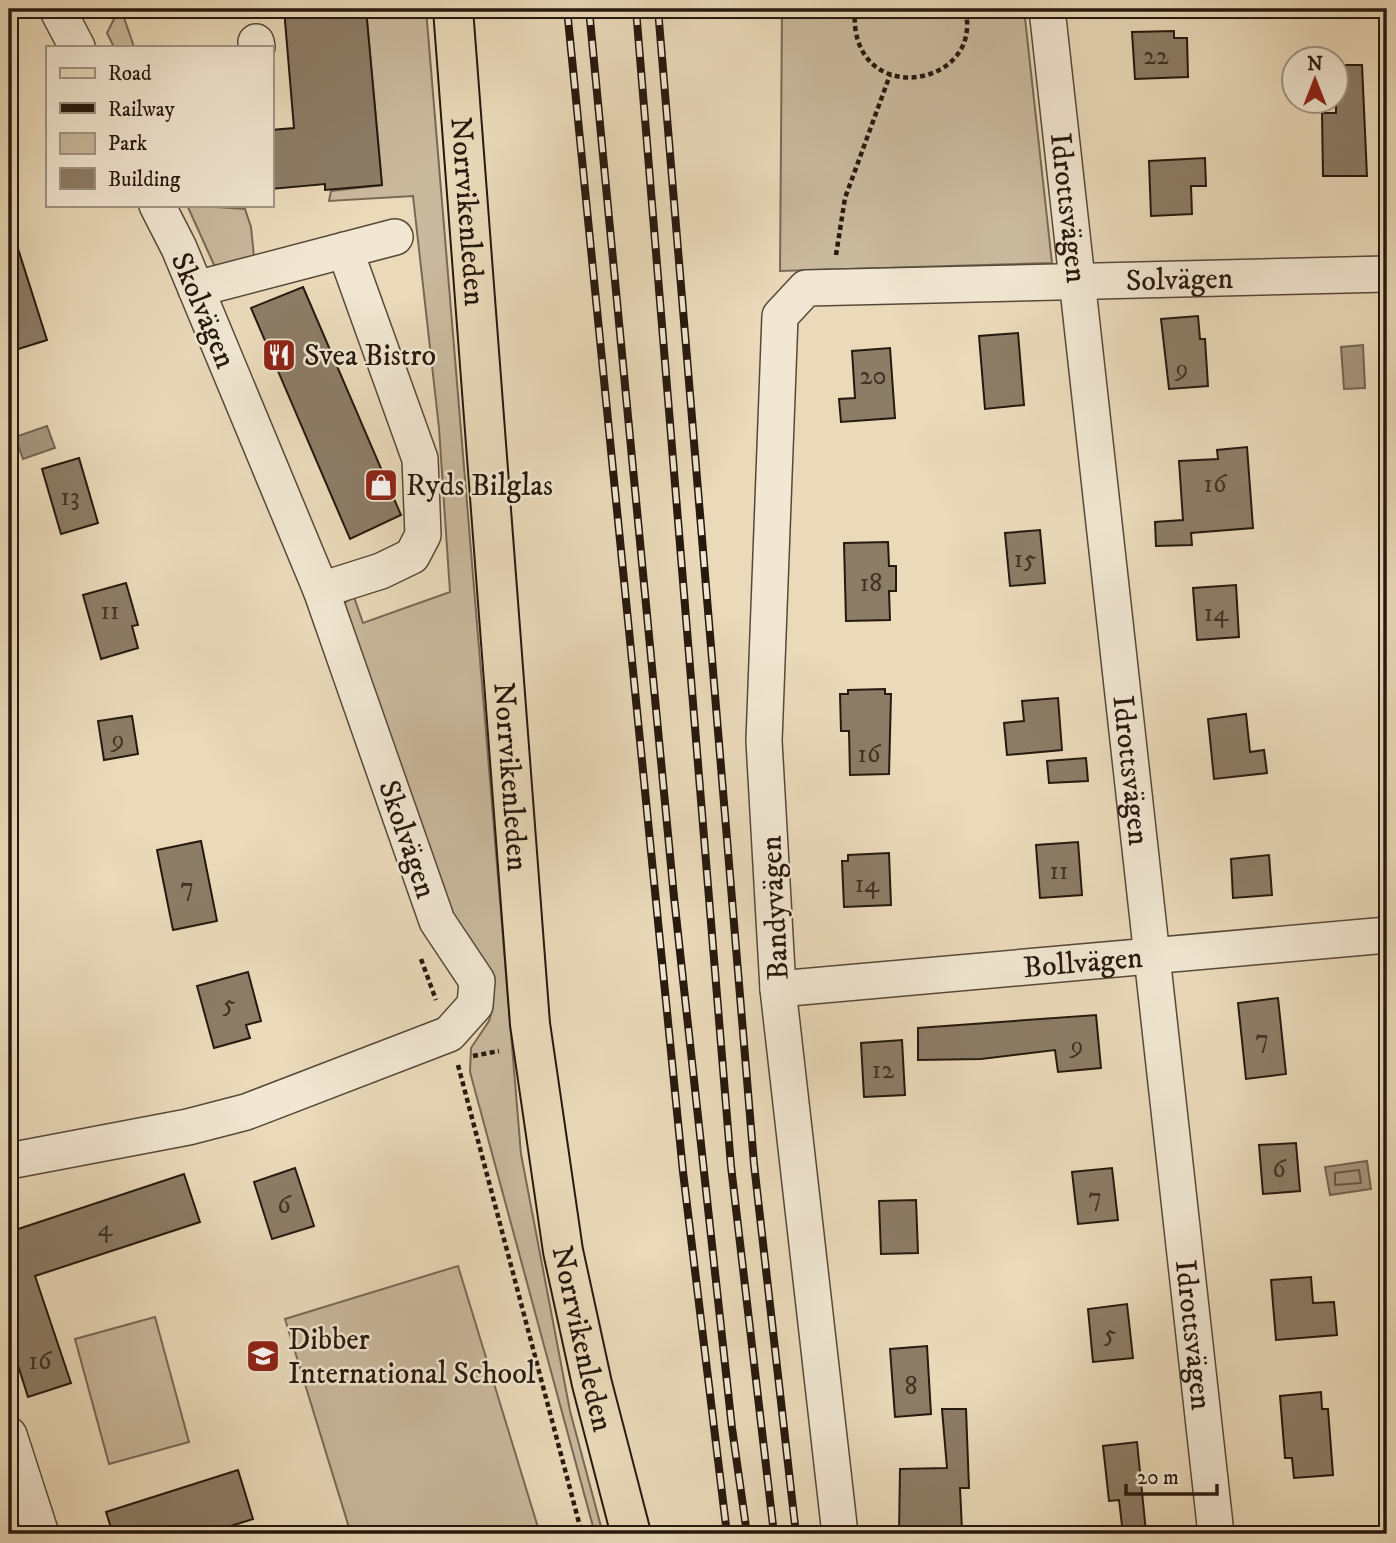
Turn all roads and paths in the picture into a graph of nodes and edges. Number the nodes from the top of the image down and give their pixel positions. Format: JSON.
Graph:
{"nodes":[{"id":1,"x":57,"y":9,"type":"edge"},
{"id":2,"x":453,"y":9,"type":"edge"},
{"id":3,"x":855,"y":9,"type":"edge"},
{"id":4,"x":965,"y":9,"type":"edge"},
{"id":5,"x":1047,"y":9,"type":"edge"},
{"id":6,"x":76,"y":46,"type":"edge"},
{"id":7,"x":890,"y":75,"type":"junction"},
{"id":8,"x":157,"y":206,"type":"edge"},
{"id":9,"x":395,"y":237,"type":"dead end"},
{"id":10,"x":345,"y":250,"type":"junction"},
{"id":11,"x":1387,"y":274,"type":"edge"},
{"id":12,"x":1076,"y":279,"type":"junction"},
{"id":13,"x":818,"y":287,"type":"junction"},
{"id":14,"x":196,"y":289,"type":"junction"},
{"id":15,"x":321,"y":590,"type":"junction"},
{"id":16,"x":1387,"y":935,"type":"edge"},
{"id":17,"x":1150,"y":957,"type":"junction"},
{"id":18,"x":778,"y":989,"type":"junction"},
{"id":19,"x":449,"y":1034,"type":"junction"},
{"id":20,"x":9,"y":1161,"type":"edge"},
{"id":21,"x":9,"y":1435,"type":"edge"},
{"id":22,"x":41,"y":1534,"type":"edge"},
{"id":23,"x":582,"y":1534,"type":"edge"},
{"id":24,"x":631,"y":1534,"type":"edge"},
{"id":25,"x":840,"y":1534,"type":"edge"},
{"id":26,"x":1216,"y":1534,"type":"edge"}],
"edges":[{"from":1,"to":6,"type":"street"},
{"from":2,"to":24,"type":"main road","name":"Norrvikenleden"},
{"from":3,"to":7,"type":"path"},
{"from":4,"to":7,"type":"path"},
{"from":5,"to":12,"type":"street","name":"Idrottsvägen"},
{"from":7,"to":13,"type":"path"},
{"from":8,"to":14,"type":"street","name":"Skolvägen"},
{"from":9,"to":10,"type":"street"},
{"from":10,"to":14,"type":"street"},
{"from":10,"to":15,"type":"street"},
{"from":11,"to":12,"type":"street","name":"Solvägen"},
{"from":12,"to":13,"type":"street","name":"Solvägen"},
{"from":12,"to":17,"type":"street","name":"Idrottsvägen"},
{"from":13,"to":18,"type":"street","name":"Bandyvägen"},
{"from":14,"to":15,"type":"street","name":"Skolvägen"},
{"from":15,"to":19,"type":"street","name":"Skolvägen"},
{"from":16,"to":17,"type":"street","name":"Bollvägen"},
{"from":17,"to":18,"type":"street","name":"Bollvägen"},
{"from":17,"to":26,"type":"street","name":"Idrottsvägen"},
{"from":18,"to":25,"type":"street","name":"Bandyvägen"},
{"from":19,"to":20,"type":"street","name":"Skolvägen"},
{"from":19,"to":23,"type":"path"},
{"from":21,"to":22,"type":"street"}]}
